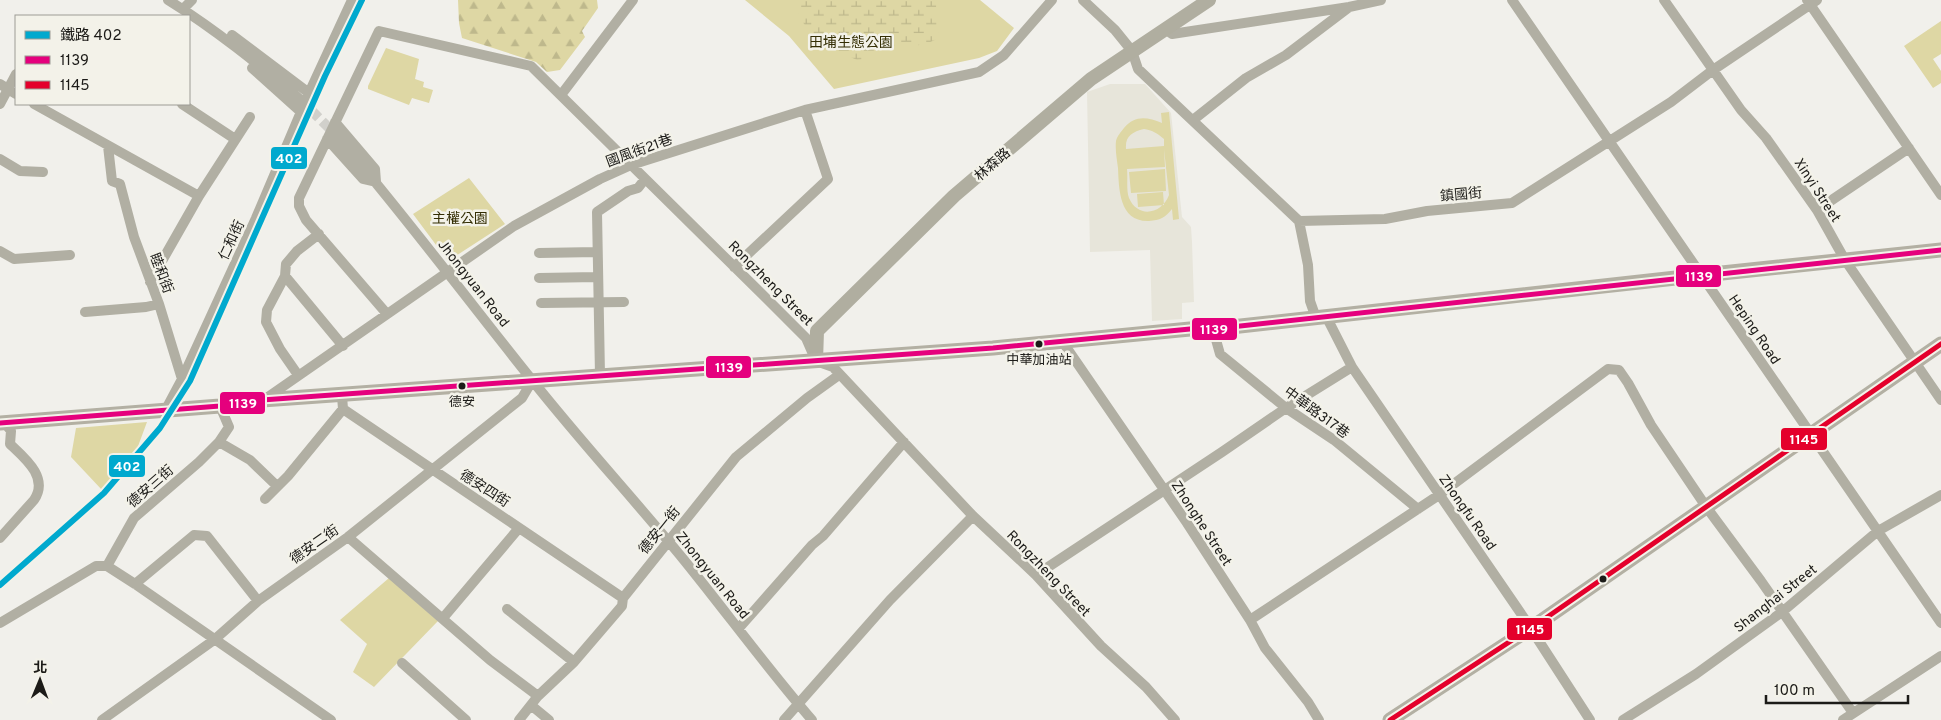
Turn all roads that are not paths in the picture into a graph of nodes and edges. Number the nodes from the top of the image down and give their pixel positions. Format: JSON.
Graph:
{"nodes":[{"id":1,"x":168,"y":0,"type":"edge"},
{"id":2,"x":192,"y":0,"type":"edge"},
{"id":3,"x":352,"y":0,"type":"edge"},
{"id":4,"x":633,"y":0,"type":"edge"},
{"id":5,"x":1052,"y":0,"type":"edge"},
{"id":6,"x":1083,"y":0,"type":"edge"},
{"id":7,"x":1381,"y":0,"type":"edge"},
{"id":8,"x":1512,"y":0,"type":"edge"},
{"id":9,"x":1664,"y":0,"type":"edge"},
{"id":10,"x":1201,"y":2,"type":"edge"},
{"id":11,"x":1811,"y":2,"type":"edge"},
{"id":12,"x":1349,"y":7,"type":"junction"},
{"id":13,"x":183,"y":9,"type":"junction"},
{"id":14,"x":200,"y":20,"type":"junction"},
{"id":15,"x":1165,"y":29,"type":"junction"},
{"id":16,"x":1132,"y":52,"type":"junction"},
{"id":17,"x":1713,"y":70,"type":"junction"},
{"id":18,"x":15,"y":76,"type":"edge"},
{"id":19,"x":8,"y":89,"type":"edge"},
{"id":20,"x":561,"y":95,"type":"junction"},
{"id":21,"x":305,"y":96,"type":"junction"},
{"id":22,"x":0,"y":104,"type":"edge"},
{"id":23,"x":36,"y":105,"type":"edge"},
{"id":24,"x":184,"y":105,"type":"edge"},
{"id":25,"x":805,"y":110,"type":"junction"},
{"id":26,"x":301,"y":112,"type":"junction"},
{"id":27,"x":250,"y":117,"type":"dead end"},
{"id":28,"x":1193,"y":120,"type":"junction"},
{"id":29,"x":335,"y":122,"type":"junction"},
{"id":30,"x":331,"y":136,"type":"junction"},
{"id":31,"x":235,"y":139,"type":"junction"},
{"id":32,"x":1608,"y":142,"type":"junction"},
{"id":33,"x":108,"y":146,"type":"junction"},
{"id":34,"x":1909,"y":148,"type":"junction"},
{"id":35,"x":0,"y":159,"type":"edge"},
{"id":36,"x":632,"y":165,"type":"junction"},
{"id":37,"x":43,"y":172,"type":"dead end"},
{"id":38,"x":646,"y":180,"type":"junction"},
{"id":39,"x":376,"y":182,"type":"junction"},
{"id":40,"x":1941,"y":195,"type":"edge"},
{"id":41,"x":199,"y":196,"type":"junction"},
{"id":42,"x":1817,"y":210,"type":"junction"},
{"id":43,"x":1300,"y":221,"type":"junction"},
{"id":44,"x":319,"y":234,"type":"junction"},
{"id":45,"x":1941,"y":250,"type":"edge"},
{"id":46,"x":0,"y":251,"type":"edge"},
{"id":47,"x":597,"y":252,"type":"junction"},
{"id":48,"x":539,"y":253,"type":"dead end"},
{"id":49,"x":70,"y":255,"type":"dead end"},
{"id":50,"x":1845,"y":260,"type":"junction"},
{"id":51,"x":734,"y":267,"type":"junction"},
{"id":52,"x":448,"y":272,"type":"junction"},
{"id":53,"x":1702,"y":275,"type":"junction"},
{"id":54,"x":285,"y":276,"type":"junction"},
{"id":55,"x":597,"y":277,"type":"junction"},
{"id":56,"x":539,"y":278,"type":"dead end"},
{"id":57,"x":150,"y":282,"type":"junction"},
{"id":58,"x":624,"y":302,"type":"dead end"},
{"id":59,"x":541,"y":303,"type":"dead end"},
{"id":60,"x":597,"y":303,"type":"junction"},
{"id":61,"x":159,"y":304,"type":"junction"},
{"id":62,"x":85,"y":312,"type":"dead end"},
{"id":63,"x":387,"y":314,"type":"junction"},
{"id":64,"x":1321,"y":318,"type":"junction"},
{"id":65,"x":1213,"y":329,"type":"junction"},
{"id":66,"x":1062,"y":341,"type":"junction"},
{"id":67,"x":1941,"y":344,"type":"edge"},
{"id":68,"x":343,"y":346,"type":"junction"},
{"id":69,"x":816,"y":361,"type":"junction"},
{"id":70,"x":1914,"y":362,"type":"junction"},
{"id":71,"x":1352,"y":367,"type":"junction"},
{"id":72,"x":298,"y":375,"type":"junction"},
{"id":73,"x":600,"y":375,"type":"junction"},
{"id":74,"x":839,"y":375,"type":"junction"},
{"id":75,"x":182,"y":379,"type":"junction"},
{"id":76,"x":532,"y":381,"type":"junction"},
{"id":77,"x":262,"y":400,"type":"junction"},
{"id":78,"x":1941,"y":400,"type":"edge"},
{"id":79,"x":342,"y":402,"type":"junction"},
{"id":80,"x":220,"y":406,"type":"junction"},
{"id":81,"x":1286,"y":408,"type":"junction"},
{"id":82,"x":166,"y":409,"type":"junction"},
{"id":83,"x":2,"y":422,"type":"edge"},
{"id":84,"x":1810,"y":436,"type":"junction"},
{"id":85,"x":219,"y":442,"type":"junction"},
{"id":86,"x":904,"y":442,"type":"junction"},
{"id":87,"x":431,"y":469,"type":"junction"},
{"id":88,"x":277,"y":486,"type":"junction"},
{"id":89,"x":1164,"y":490,"type":"junction"},
{"id":90,"x":1439,"y":495,"type":"junction"},
{"id":91,"x":1941,"y":495,"type":"edge"},
{"id":92,"x":265,"y":499,"type":"dead end"},
{"id":93,"x":1707,"y":508,"type":"junction"},
{"id":94,"x":1418,"y":509,"type":"junction"},
{"id":95,"x":973,"y":516,"type":"junction"},
{"id":96,"x":519,"y":528,"type":"junction"},
{"id":97,"x":1878,"y":531,"type":"junction"},
{"id":98,"x":348,"y":537,"type":"junction"},
{"id":99,"x":0,"y":538,"type":"edge"},
{"id":100,"x":668,"y":541,"type":"junction"},
{"id":101,"x":107,"y":566,"type":"junction"},
{"id":102,"x":1036,"y":576,"type":"junction"},
{"id":103,"x":135,"y":584,"type":"junction"},
{"id":104,"x":624,"y":598,"type":"junction"},
{"id":105,"x":258,"y":601,"type":"junction"},
{"id":106,"x":507,"y":609,"type":"dead end"},
{"id":107,"x":1782,"y":612,"type":"junction"},
{"id":108,"x":444,"y":618,"type":"junction"},
{"id":109,"x":1250,"y":620,"type":"junction"},
{"id":110,"x":1941,"y":623,"type":"edge"},
{"id":111,"x":0,"y":624,"type":"edge"},
{"id":112,"x":739,"y":628,"type":"junction"},
{"id":113,"x":1531,"y":629,"type":"junction"},
{"id":114,"x":214,"y":640,"type":"junction"},
{"id":115,"x":1941,"y":656,"type":"edge"},
{"id":116,"x":574,"y":662,"type":"junction"},
{"id":117,"x":402,"y":663,"type":"dead end"},
{"id":118,"x":538,"y":696,"type":"junction"},
{"id":119,"x":799,"y":704,"type":"junction"},
{"id":120,"x":532,"y":706,"type":"junction"},
{"id":121,"x":1853,"y":713,"type":"junction"},
{"id":122,"x":102,"y":720,"type":"edge"},
{"id":123,"x":331,"y":720,"type":"edge"},
{"id":124,"x":466,"y":720,"type":"edge"},
{"id":125,"x":519,"y":720,"type":"edge"},
{"id":126,"x":549,"y":720,"type":"edge"},
{"id":127,"x":784,"y":720,"type":"edge"},
{"id":128,"x":812,"y":720,"type":"edge"},
{"id":129,"x":1176,"y":720,"type":"edge"},
{"id":130,"x":1319,"y":720,"type":"edge"},
{"id":131,"x":1390,"y":720,"type":"edge"},
{"id":132,"x":1590,"y":720,"type":"edge"},
{"id":133,"x":1623,"y":720,"type":"edge"},
{"id":134,"x":1842,"y":720,"type":"edge"}],
"edges":[{"from":1,"to":13,"type":"street"},
{"from":2,"to":13,"type":"street"},
{"from":3,"to":21,"type":"street","name":"仁和街"},
{"from":4,"to":20,"type":"street"},
{"from":5,"to":25,"type":"street","name":"國風街21巷"},
{"from":6,"to":16,"type":"street"},
{"from":7,"to":12,"type":"street"},
{"from":8,"to":32,"type":"street","name":"Heping Road"},
{"from":9,"to":17,"type":"street","name":"Xinyi Street"},
{"from":10,"to":15,"type":"street","name":"林森路"},
{"from":11,"to":17,"type":"street","name":"鎮國街"},
{"from":11,"to":34,"type":"street"},
{"from":12,"to":15,"type":"street"},
{"from":12,"to":28,"type":"street"},
{"from":13,"to":14,"type":"street"},
{"from":14,"to":21,"type":"street"},
{"from":14,"to":26,"type":"street"},
{"from":15,"to":16,"type":"street","name":"林森路"},
{"from":16,"to":28,"type":"street"},
{"from":16,"to":69,"type":"street","name":"林森路"},
{"from":17,"to":32,"type":"street","name":"鎮國街"},
{"from":17,"to":42,"type":"street","name":"Xinyi Street"},
{"from":18,"to":19,"type":"street"},
{"from":19,"to":22,"type":"street"},
{"from":20,"to":29,"type":"street","name":"Rongzheng Street"},
{"from":20,"to":36,"type":"street","name":"Rongzheng Street"},
{"from":21,"to":26,"type":"street","name":"仁和街"},
{"from":23,"to":33,"type":"street"},
{"from":24,"to":31,"type":"street"},
{"from":25,"to":36,"type":"street","name":"國風街21巷"},
{"from":25,"to":51,"type":"street"},
{"from":26,"to":75,"type":"street","name":"仁和街"},
{"from":27,"to":31,"type":"street"},
{"from":28,"to":43,"type":"street"},
{"from":29,"to":30,"type":"street","name":"Rongzheng Street"},
{"from":29,"to":39,"type":"street"},
{"from":30,"to":39,"type":"street","name":"Jhongyuan Road"},
{"from":30,"to":44,"type":"street","name":"Rongzheng Street"},
{"from":31,"to":41,"type":"street"},
{"from":32,"to":43,"type":"street","name":"鎮國街"},
{"from":32,"to":53,"type":"street","name":"Heping Road"},
{"from":33,"to":41,"type":"street"},
{"from":33,"to":57,"type":"street","name":"睦和街"},
{"from":34,"to":40,"type":"street"},
{"from":34,"to":42,"type":"street"},
{"from":35,"to":37,"type":"street"},
{"from":36,"to":38,"type":"street","name":"Rongzheng Street"},
{"from":36,"to":52,"type":"street","name":"國風街21巷"},
{"from":38,"to":47,"type":"street"},
{"from":38,"to":51,"type":"street","name":"Rongzheng Street"},
{"from":39,"to":52,"type":"street","name":"Jhongyuan Road"},
{"from":41,"to":57,"type":"street"},
{"from":42,"to":50,"type":"street","name":"Xinyi Street"},
{"from":43,"to":64,"type":"street"},
{"from":44,"to":54,"type":"street"},
{"from":44,"to":63,"type":"street","name":"Rongzheng Street"},
{"from":45,"to":50,"type":"main road"},
{"from":46,"to":49,"type":"street"},
{"from":47,"to":48,"type":"street"},
{"from":47,"to":55,"type":"street"},
{"from":50,"to":53,"type":"main road"},
{"from":50,"to":70,"type":"street","name":"Xinyi Street"},
{"from":51,"to":69,"type":"street","name":"Rongzheng Street"},
{"from":52,"to":63,"type":"street","name":"國風街21巷"},
{"from":52,"to":76,"type":"street","name":"Jhongyuan Road"},
{"from":53,"to":64,"type":"main road"},
{"from":53,"to":84,"type":"street","name":"Heping Road"},
{"from":54,"to":68,"type":"street"},
{"from":54,"to":72,"type":"street"},
{"from":55,"to":56,"type":"street"},
{"from":55,"to":60,"type":"street"},
{"from":57,"to":61,"type":"street","name":"睦和街"},
{"from":58,"to":60,"type":"street"},
{"from":59,"to":60,"type":"street"},
{"from":60,"to":73,"type":"street"},
{"from":61,"to":62,"type":"street"},
{"from":61,"to":75,"type":"street","name":"睦和街"},
{"from":63,"to":68,"type":"street","name":"國風街21巷"},
{"from":64,"to":65,"type":"main road"},
{"from":64,"to":71,"type":"street","name":"Zhongfu Road"},
{"from":65,"to":66,"type":"main road"},
{"from":65,"to":81,"type":"street","name":"中華路317巷"},
{"from":66,"to":69,"type":"main road"},
{"from":66,"to":89,"type":"street","name":"Zhonghe Street"},
{"from":67,"to":70,"type":"main road"},
{"from":68,"to":72,"type":"street","name":"國風街21巷"},
{"from":69,"to":73,"type":"main road"},
{"from":69,"to":74,"type":"street","name":"Rongzheng Street"},
{"from":70,"to":78,"type":"street","name":"Xinyi Street"},
{"from":70,"to":84,"type":"main road"},
{"from":71,"to":81,"type":"street"},
{"from":71,"to":90,"type":"street","name":"Zhongfu Road"},
{"from":72,"to":77,"type":"street","name":"國風街21巷"},
{"from":73,"to":76,"type":"main road"},
{"from":74,"to":86,"type":"street","name":"Rongzheng Street"},
{"from":74,"to":100,"type":"street","name":"德安一街"},
{"from":75,"to":82,"type":"street"},
{"from":76,"to":79,"type":"main road"},
{"from":76,"to":87,"type":"street","name":"德安二街"},
{"from":76,"to":100,"type":"street","name":"Zhongyuan Road"},
{"from":77,"to":79,"type":"main road"},
{"from":77,"to":80,"type":"main road"},
{"from":79,"to":87,"type":"street","name":"德安四街"},
{"from":79,"to":88,"type":"street"},
{"from":80,"to":82,"type":"main road"},
{"from":80,"to":85,"type":"street","name":"德安三街"},
{"from":81,"to":89,"type":"street"},
{"from":81,"to":94,"type":"street","name":"中華路317巷"},
{"from":82,"to":83,"type":"main road"},
{"from":83,"to":99,"type":"street"},
{"from":84,"to":93,"type":"main road"},
{"from":84,"to":97,"type":"street","name":"Heping Road"},
{"from":85,"to":88,"type":"street"},
{"from":85,"to":101,"type":"street","name":"德安三街"},
{"from":86,"to":95,"type":"street","name":"Rongzheng Street"},
{"from":86,"to":112,"type":"street"},
{"from":87,"to":96,"type":"street","name":"德安四街"},
{"from":87,"to":98,"type":"street","name":"德安二街"},
{"from":88,"to":92,"type":"street"},
{"from":89,"to":102,"type":"street"},
{"from":89,"to":109,"type":"street","name":"Zhonghe Street"},
{"from":90,"to":93,"type":"street"},
{"from":90,"to":94,"type":"street"},
{"from":90,"to":113,"type":"street","name":"Zhongfu Road"},
{"from":91,"to":97,"type":"street","name":"Shanghai Street"},
{"from":93,"to":107,"type":"street"},
{"from":93,"to":113,"type":"main road"},
{"from":94,"to":109,"type":"street"},
{"from":95,"to":102,"type":"street","name":"Rongzheng Street"},
{"from":95,"to":119,"type":"street"},
{"from":96,"to":104,"type":"street","name":"德安四街"},
{"from":96,"to":108,"type":"street"},
{"from":97,"to":107,"type":"street","name":"Shanghai Street"},
{"from":97,"to":110,"type":"street","name":"Heping Road"},
{"from":98,"to":105,"type":"street","name":"德安二街"},
{"from":98,"to":108,"type":"street"},
{"from":100,"to":104,"type":"street","name":"德安一街"},
{"from":100,"to":112,"type":"street","name":"Zhongyuan Road"},
{"from":101,"to":103,"type":"street"},
{"from":101,"to":111,"type":"street"},
{"from":102,"to":129,"type":"street","name":"Rongzheng Street"},
{"from":103,"to":105,"type":"street"},
{"from":103,"to":114,"type":"street"},
{"from":104,"to":116,"type":"street","name":"德安一街"},
{"from":105,"to":114,"type":"street","name":"德安二街"},
{"from":106,"to":116,"type":"street"},
{"from":107,"to":121,"type":"street"},
{"from":107,"to":133,"type":"street","name":"Shanghai Street"},
{"from":108,"to":118,"type":"street"},
{"from":109,"to":130,"type":"street","name":"Zhonghe Street"},
{"from":112,"to":119,"type":"street","name":"Zhongyuan Road"},
{"from":113,"to":131,"type":"main road"},
{"from":113,"to":132,"type":"street","name":"Zhongfu Road"},
{"from":114,"to":122,"type":"street","name":"德安二街"},
{"from":114,"to":123,"type":"street"},
{"from":115,"to":121,"type":"street"},
{"from":116,"to":118,"type":"street","name":"德安一街"},
{"from":117,"to":124,"type":"street"},
{"from":118,"to":120,"type":"street","name":"德安一街"},
{"from":119,"to":127,"type":"street"},
{"from":119,"to":128,"type":"street","name":"Zhongyuan Road"},
{"from":120,"to":125,"type":"street","name":"德安一街"},
{"from":120,"to":126,"type":"street"},
{"from":121,"to":134,"type":"street"}]}
